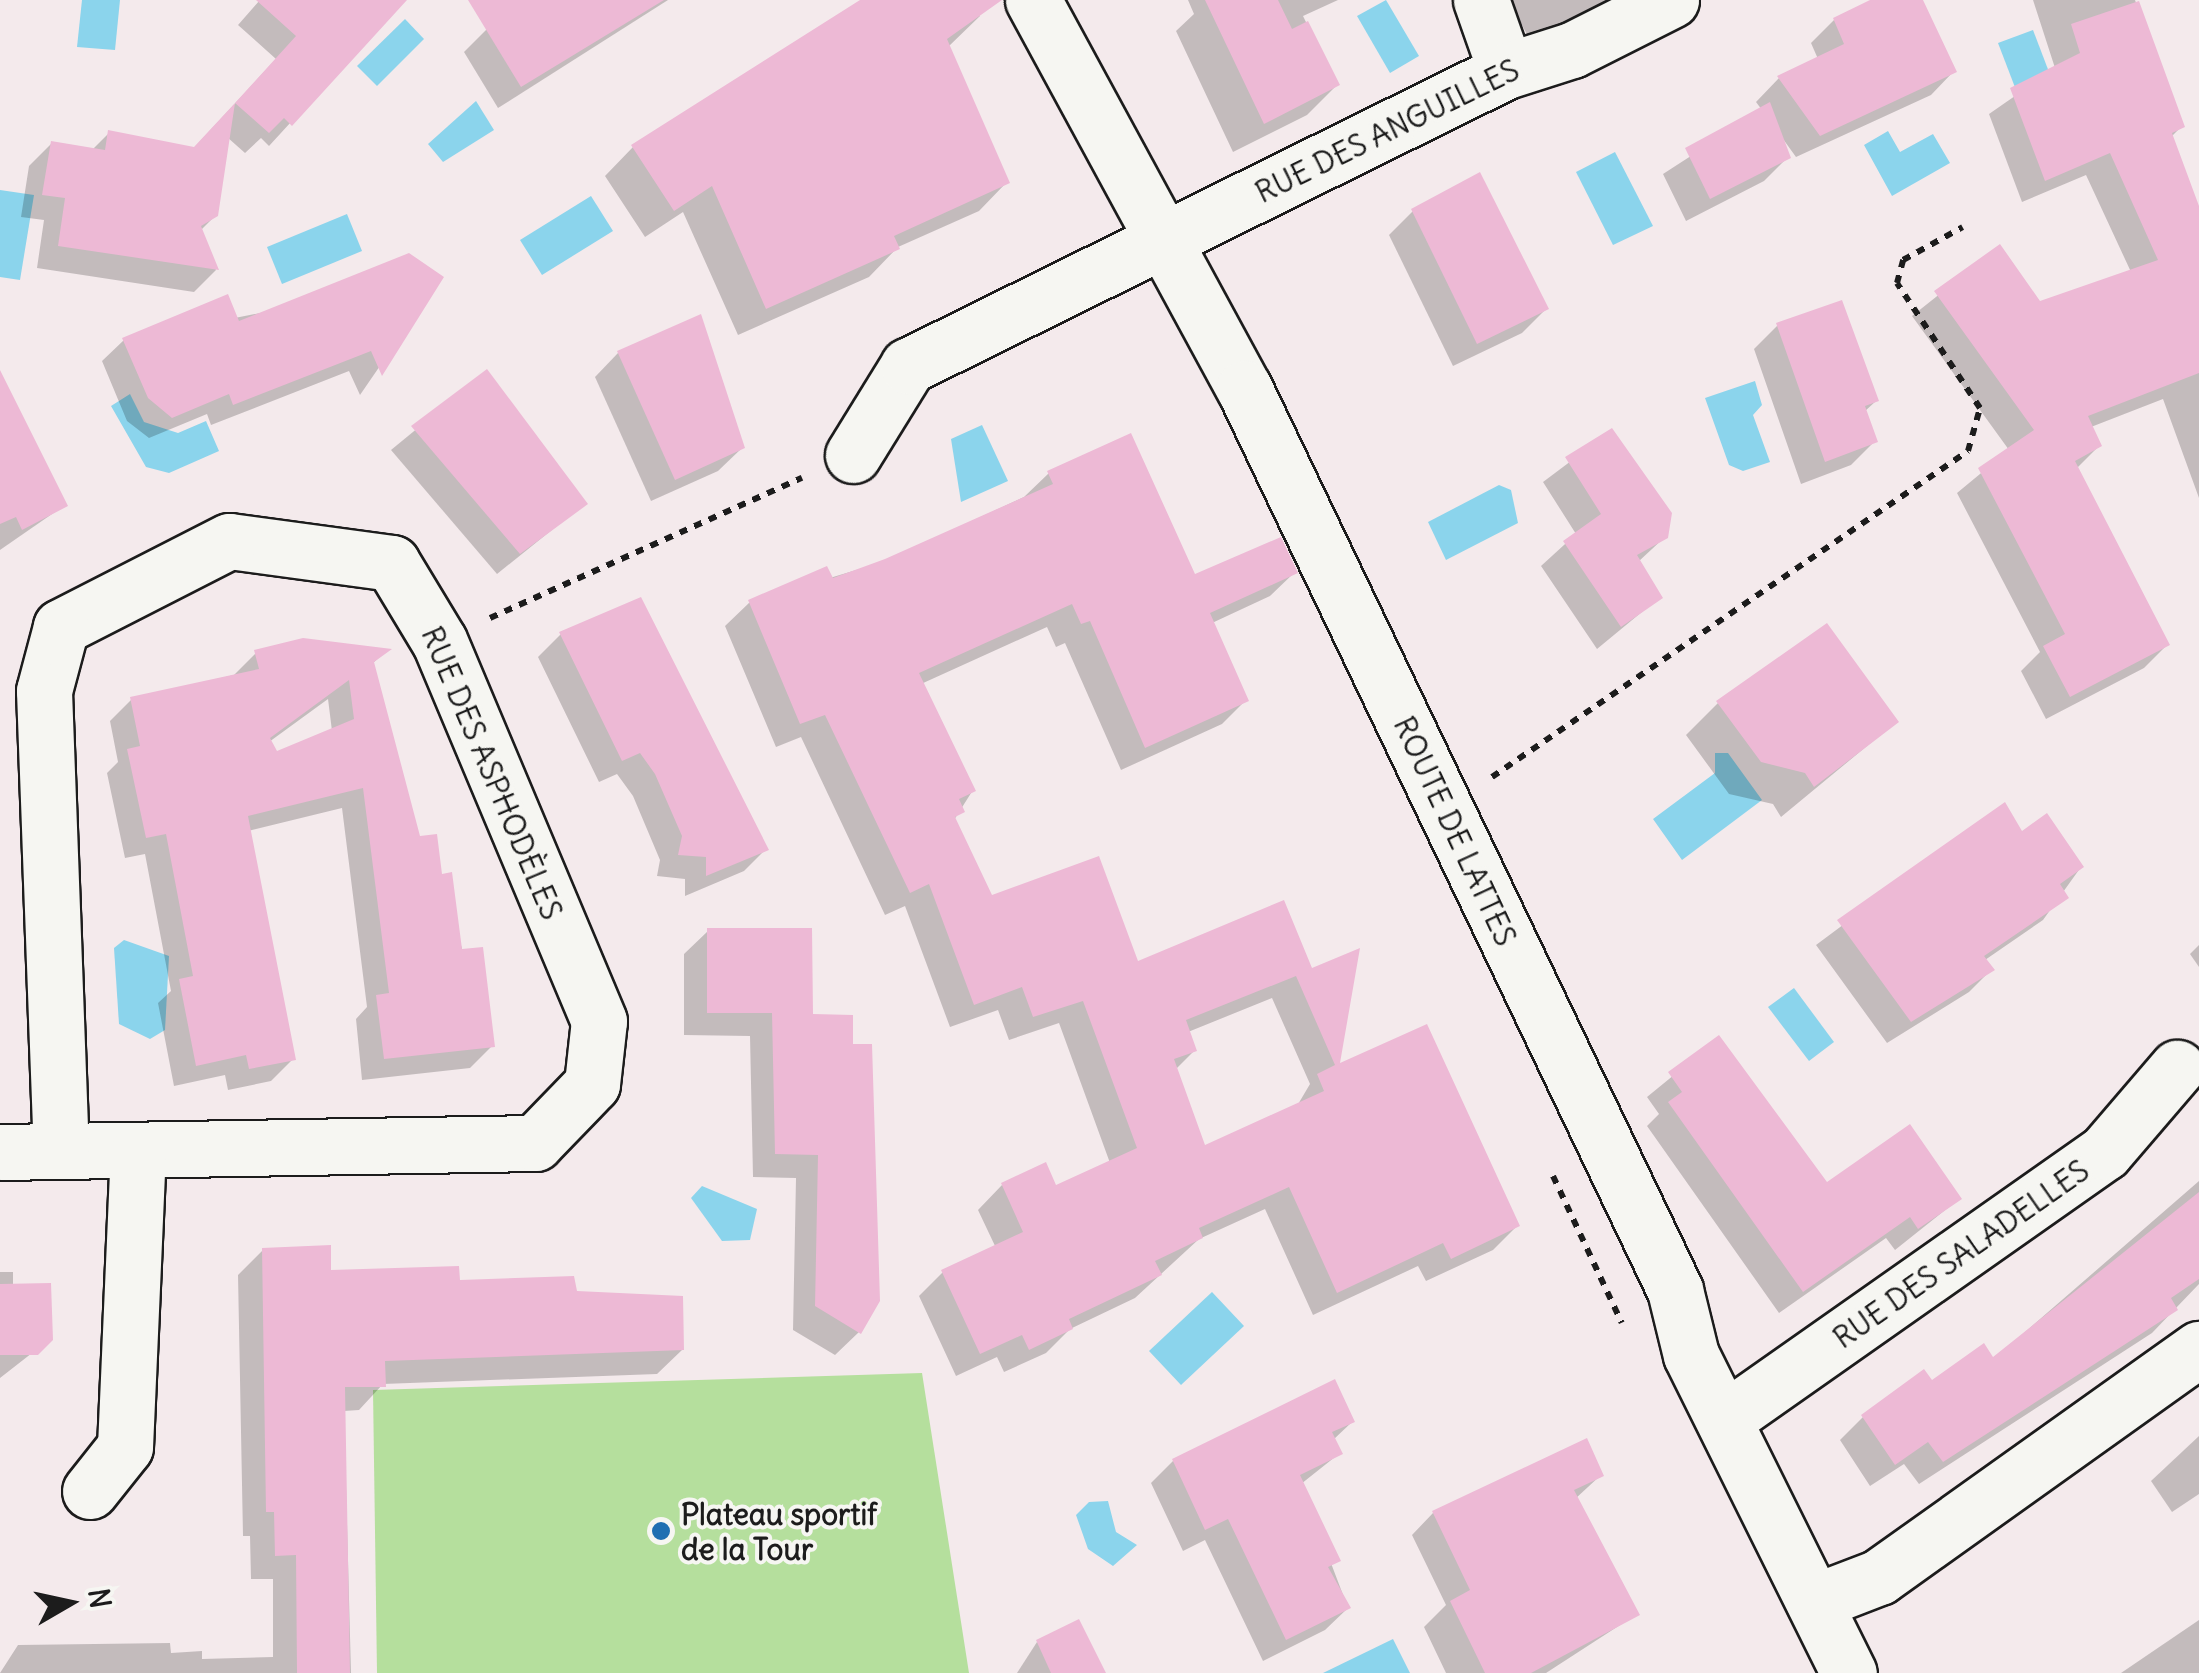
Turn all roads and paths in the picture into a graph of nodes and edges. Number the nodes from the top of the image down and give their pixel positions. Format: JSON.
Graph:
{"nodes":[{"id":1,"x":1033,"y":0,"type":"edge"},
{"id":2,"x":1481,"y":0,"type":"edge"},
{"id":3,"x":1671,"y":0,"type":"edge"},
{"id":4,"x":1506,"y":71,"type":"junction"},
{"id":5,"x":1962,"y":227,"type":"dead end"},
{"id":6,"x":1162,"y":245,"type":"junction"},
{"id":7,"x":854,"y":455,"type":"joint"},
{"id":8,"x":439,"y":641,"type":"junction"},
{"id":9,"x":1444,"y":805,"type":"junction"},
{"id":10,"x":2177,"y":1068,"type":"dead end"},
{"id":11,"x":61,"y":1150,"type":"junction"},
{"id":12,"x":0,"y":1152,"type":"edge"},
{"id":13,"x":138,"y":1152,"type":"junction"},
{"id":14,"x":2199,"y":1348,"type":"edge"},
{"id":15,"x":1726,"y":1419,"type":"junction"},
{"id":16,"x":90,"y":1491,"type":"dead end"},
{"id":17,"x":1814,"y":1602,"type":"junction"},
{"id":18,"x":1849,"y":1673,"type":"edge"}],
"edges":[{"from":1,"to":6,"type":"street","name":"ROUTE DE LATTES"},
{"from":2,"to":4,"type":"street"},
{"from":3,"to":4,"type":"street","name":"RUE DES ANGUILLES"},
{"from":4,"to":6,"type":"street","name":"RUE DES ANGUILLES"},
{"from":5,"to":9,"type":"path"},
{"from":6,"to":7,"type":"street","name":"RUE DES ANGUILLES"},
{"from":6,"to":9,"type":"street","name":"ROUTE DE LATTES"},
{"from":7,"to":8,"type":"path"},
{"from":8,"to":11,"type":"street","name":"RUE DES ASPHODÈLES"},
{"from":8,"to":13,"type":"street","name":"RUE DES ASPHODÈLES"},
{"from":9,"to":15,"type":"street","name":"ROUTE DE LATTES"},
{"from":10,"to":15,"type":"street","name":"RUE DES SALADELLES"},
{"from":11,"to":12,"type":"street","name":"RUE DES ASPHODÈLES"},
{"from":11,"to":13,"type":"street","name":"RUE DES ASPHODÈLES"},
{"from":13,"to":16,"type":"street"},
{"from":14,"to":17,"type":"street"},
{"from":15,"to":17,"type":"street","name":"ROUTE DE LATTES"},
{"from":17,"to":18,"type":"street","name":"ROUTE DE LATTES"}]}
